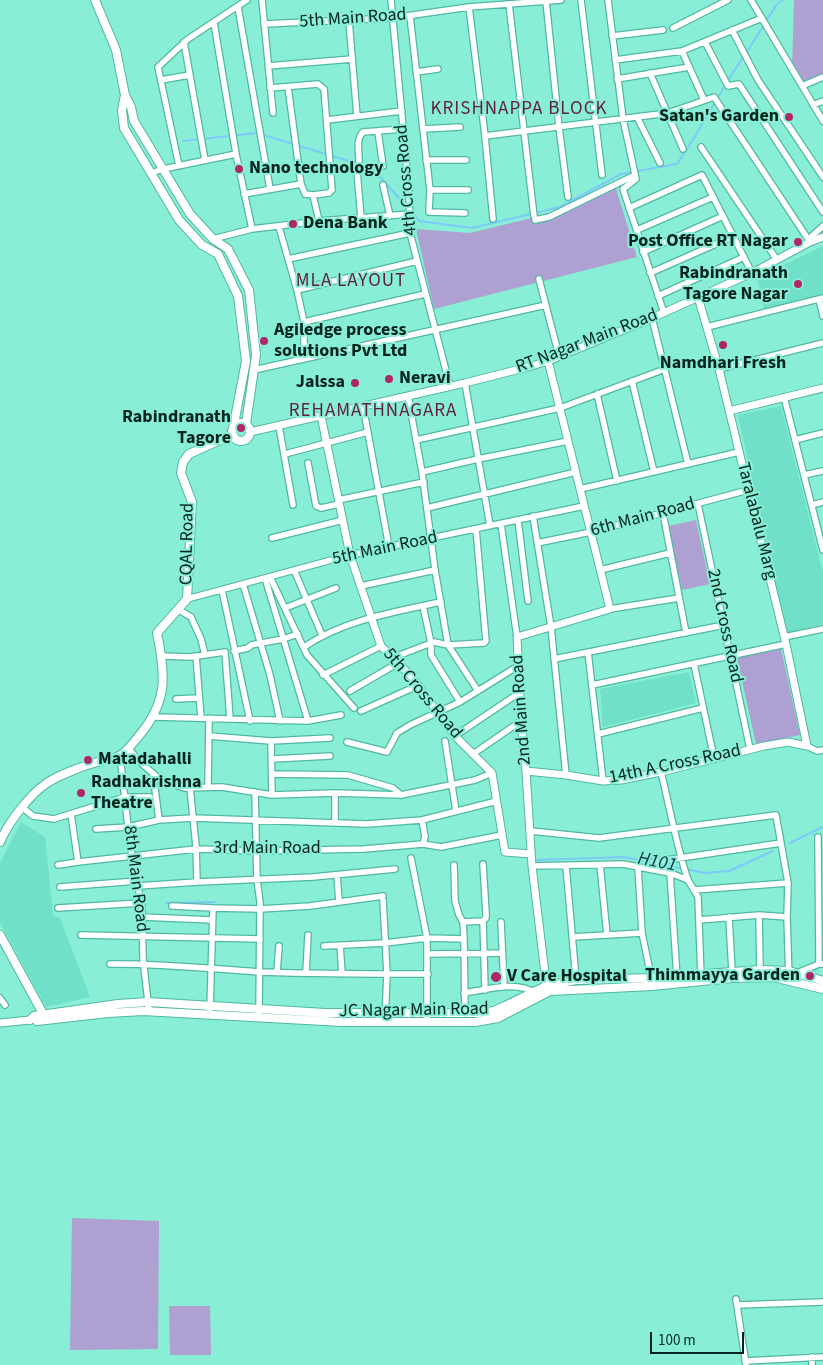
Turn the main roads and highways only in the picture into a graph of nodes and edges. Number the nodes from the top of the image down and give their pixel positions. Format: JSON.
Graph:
{"nodes":[{"id":1,"x":95,"y":0,"type":"edge"},
{"id":2,"x":125,"y":95,"type":"junction"},
{"id":3,"x":248,"y":428,"type":"junction"},
{"id":4,"x":233,"y":433,"type":"junction"},
{"id":5,"x":2,"y":835,"type":"edge"},
{"id":6,"x":0,"y":842,"type":"edge"},
{"id":7,"x":0,"y":935,"type":"edge"},
{"id":8,"x":792,"y":975,"type":"junction"},
{"id":9,"x":701,"y":978,"type":"junction"},
{"id":10,"x":823,"y":980,"type":"edge"},
{"id":11,"x":652,"y":982,"type":"junction"},
{"id":12,"x":547,"y":989,"type":"junction"},
{"id":13,"x":823,"y":989,"type":"edge"},
{"id":14,"x":536,"y":994,"type":"junction"},
{"id":15,"x":107,"y":1009,"type":"junction"},
{"id":16,"x":210,"y":1010,"type":"junction"},
{"id":17,"x":259,"y":1013,"type":"junction"},
{"id":18,"x":45,"y":1017,"type":"junction"},
{"id":19,"x":30,"y":1020,"type":"road end"}],
"edges":[{"from":1,"to":2,"type":"main road"},
{"from":2,"to":3,"type":"main road"},
{"from":2,"to":4,"type":"main road"},
{"from":3,"to":4,"type":"main road"},
{"from":3,"to":4,"type":"main road"},
{"from":4,"to":5,"type":"main road","name":"CQAL Road"},
{"from":5,"to":6,"type":"main road","name":"CQAL Road"},
{"from":7,"to":18,"type":"main road"},
{"from":8,"to":9,"type":"main road","name":"JC Nagar Main Road"},
{"from":8,"to":9,"type":"main road","name":"JC Nagar Main Road"},
{"from":8,"to":10,"type":"main road","name":"JC Nagar Main Road"},
{"from":8,"to":13,"type":"main road","name":"JC Nagar Main Road"},
{"from":9,"to":11,"type":"main road","name":"JC Nagar Main Road"},
{"from":9,"to":11,"type":"main road","name":"JC Nagar Main Road"},
{"from":11,"to":12,"type":"main road","name":"JC Nagar Main Road"},
{"from":11,"to":12,"type":"main road","name":"JC Nagar Main Road"},
{"from":12,"to":14,"type":"main road","name":"JC Nagar Main Road"},
{"from":14,"to":17,"type":"main road","name":"JC Nagar Main Road"},
{"from":14,"to":17,"type":"main road","name":"JC Nagar Main Road"},
{"from":15,"to":16,"type":"main road","name":"JC Nagar Main Road"},
{"from":15,"to":16,"type":"main road","name":"JC Nagar Main Road"},
{"from":15,"to":18,"type":"main road","name":"JC Nagar Main Road"},
{"from":16,"to":17,"type":"main road","name":"JC Nagar Main Road"},
{"from":18,"to":19,"type":"main road","name":"JC Nagar Main Road"}]}
